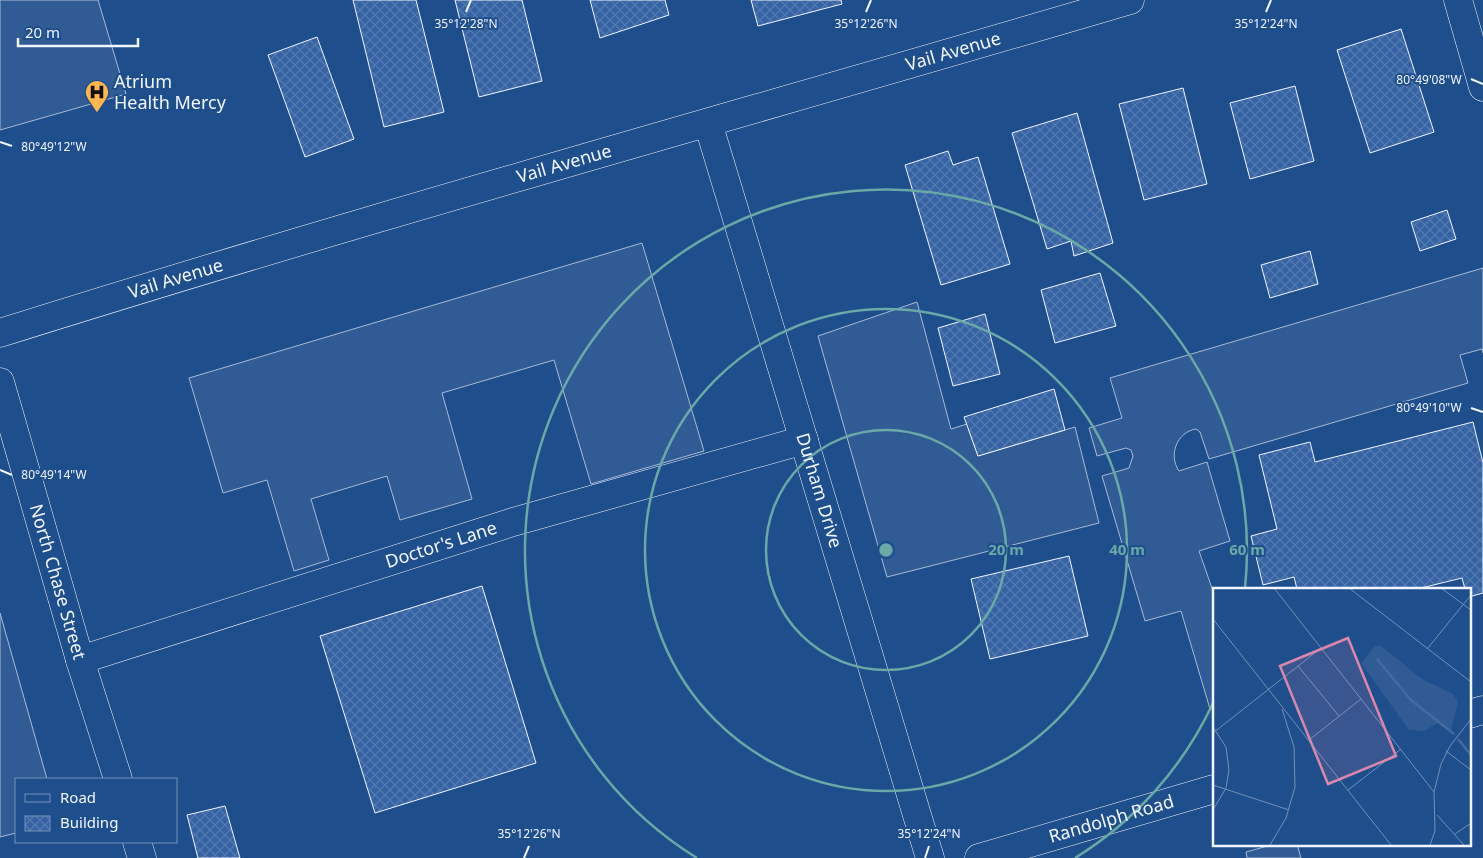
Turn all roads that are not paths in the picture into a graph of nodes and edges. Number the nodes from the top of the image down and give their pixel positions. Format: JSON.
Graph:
{"nodes":[{"id":1,"x":1130,"y":0,"type":"edge"},
{"id":2,"x":1458,"y":0,"type":"edge"},
{"id":3,"x":1483,"y":87,"type":"edge"},
{"id":4,"x":708,"y":123,"type":"junction"},
{"id":5,"x":0,"y":333,"type":"edge"},
{"id":6,"x":0,"y":382,"type":"edge"},
{"id":7,"x":804,"y":440,"type":"junction"},
{"id":8,"x":80,"y":660,"type":"junction"},
{"id":9,"x":1483,"y":710,"type":"edge"},
{"id":10,"x":1470,"y":714,"type":"edge"},
{"id":11,"x":118,"y":778,"type":"edge"},
{"id":12,"x":1213,"y":789,"type":"edge"},
{"id":13,"x":137,"y":843,"type":"edge"},
{"id":14,"x":142,"y":858,"type":"edge"},
{"id":15,"x":930,"y":858,"type":"edge"},
{"id":16,"x":979,"y":858,"type":"edge"}],
"edges":[{"from":1,"to":4,"type":"street","name":"Vail Avenue"},
{"from":2,"to":3,"type":"street"},
{"from":4,"to":5,"type":"street","name":"Vail Avenue"},
{"from":4,"to":7,"type":"street","name":"Durham Drive"},
{"from":6,"to":8,"type":"street","name":"North Chase Street"},
{"from":7,"to":8,"type":"street","name":"Doctor's Lane"},
{"from":7,"to":15,"type":"street","name":"Durham Drive"},
{"from":8,"to":11,"type":"street","name":"North Chase Street"},
{"from":9,"to":10,"type":"street"},
{"from":12,"to":16,"type":"street","name":"Randolph Road"},
{"from":13,"to":14,"type":"street"}]}
